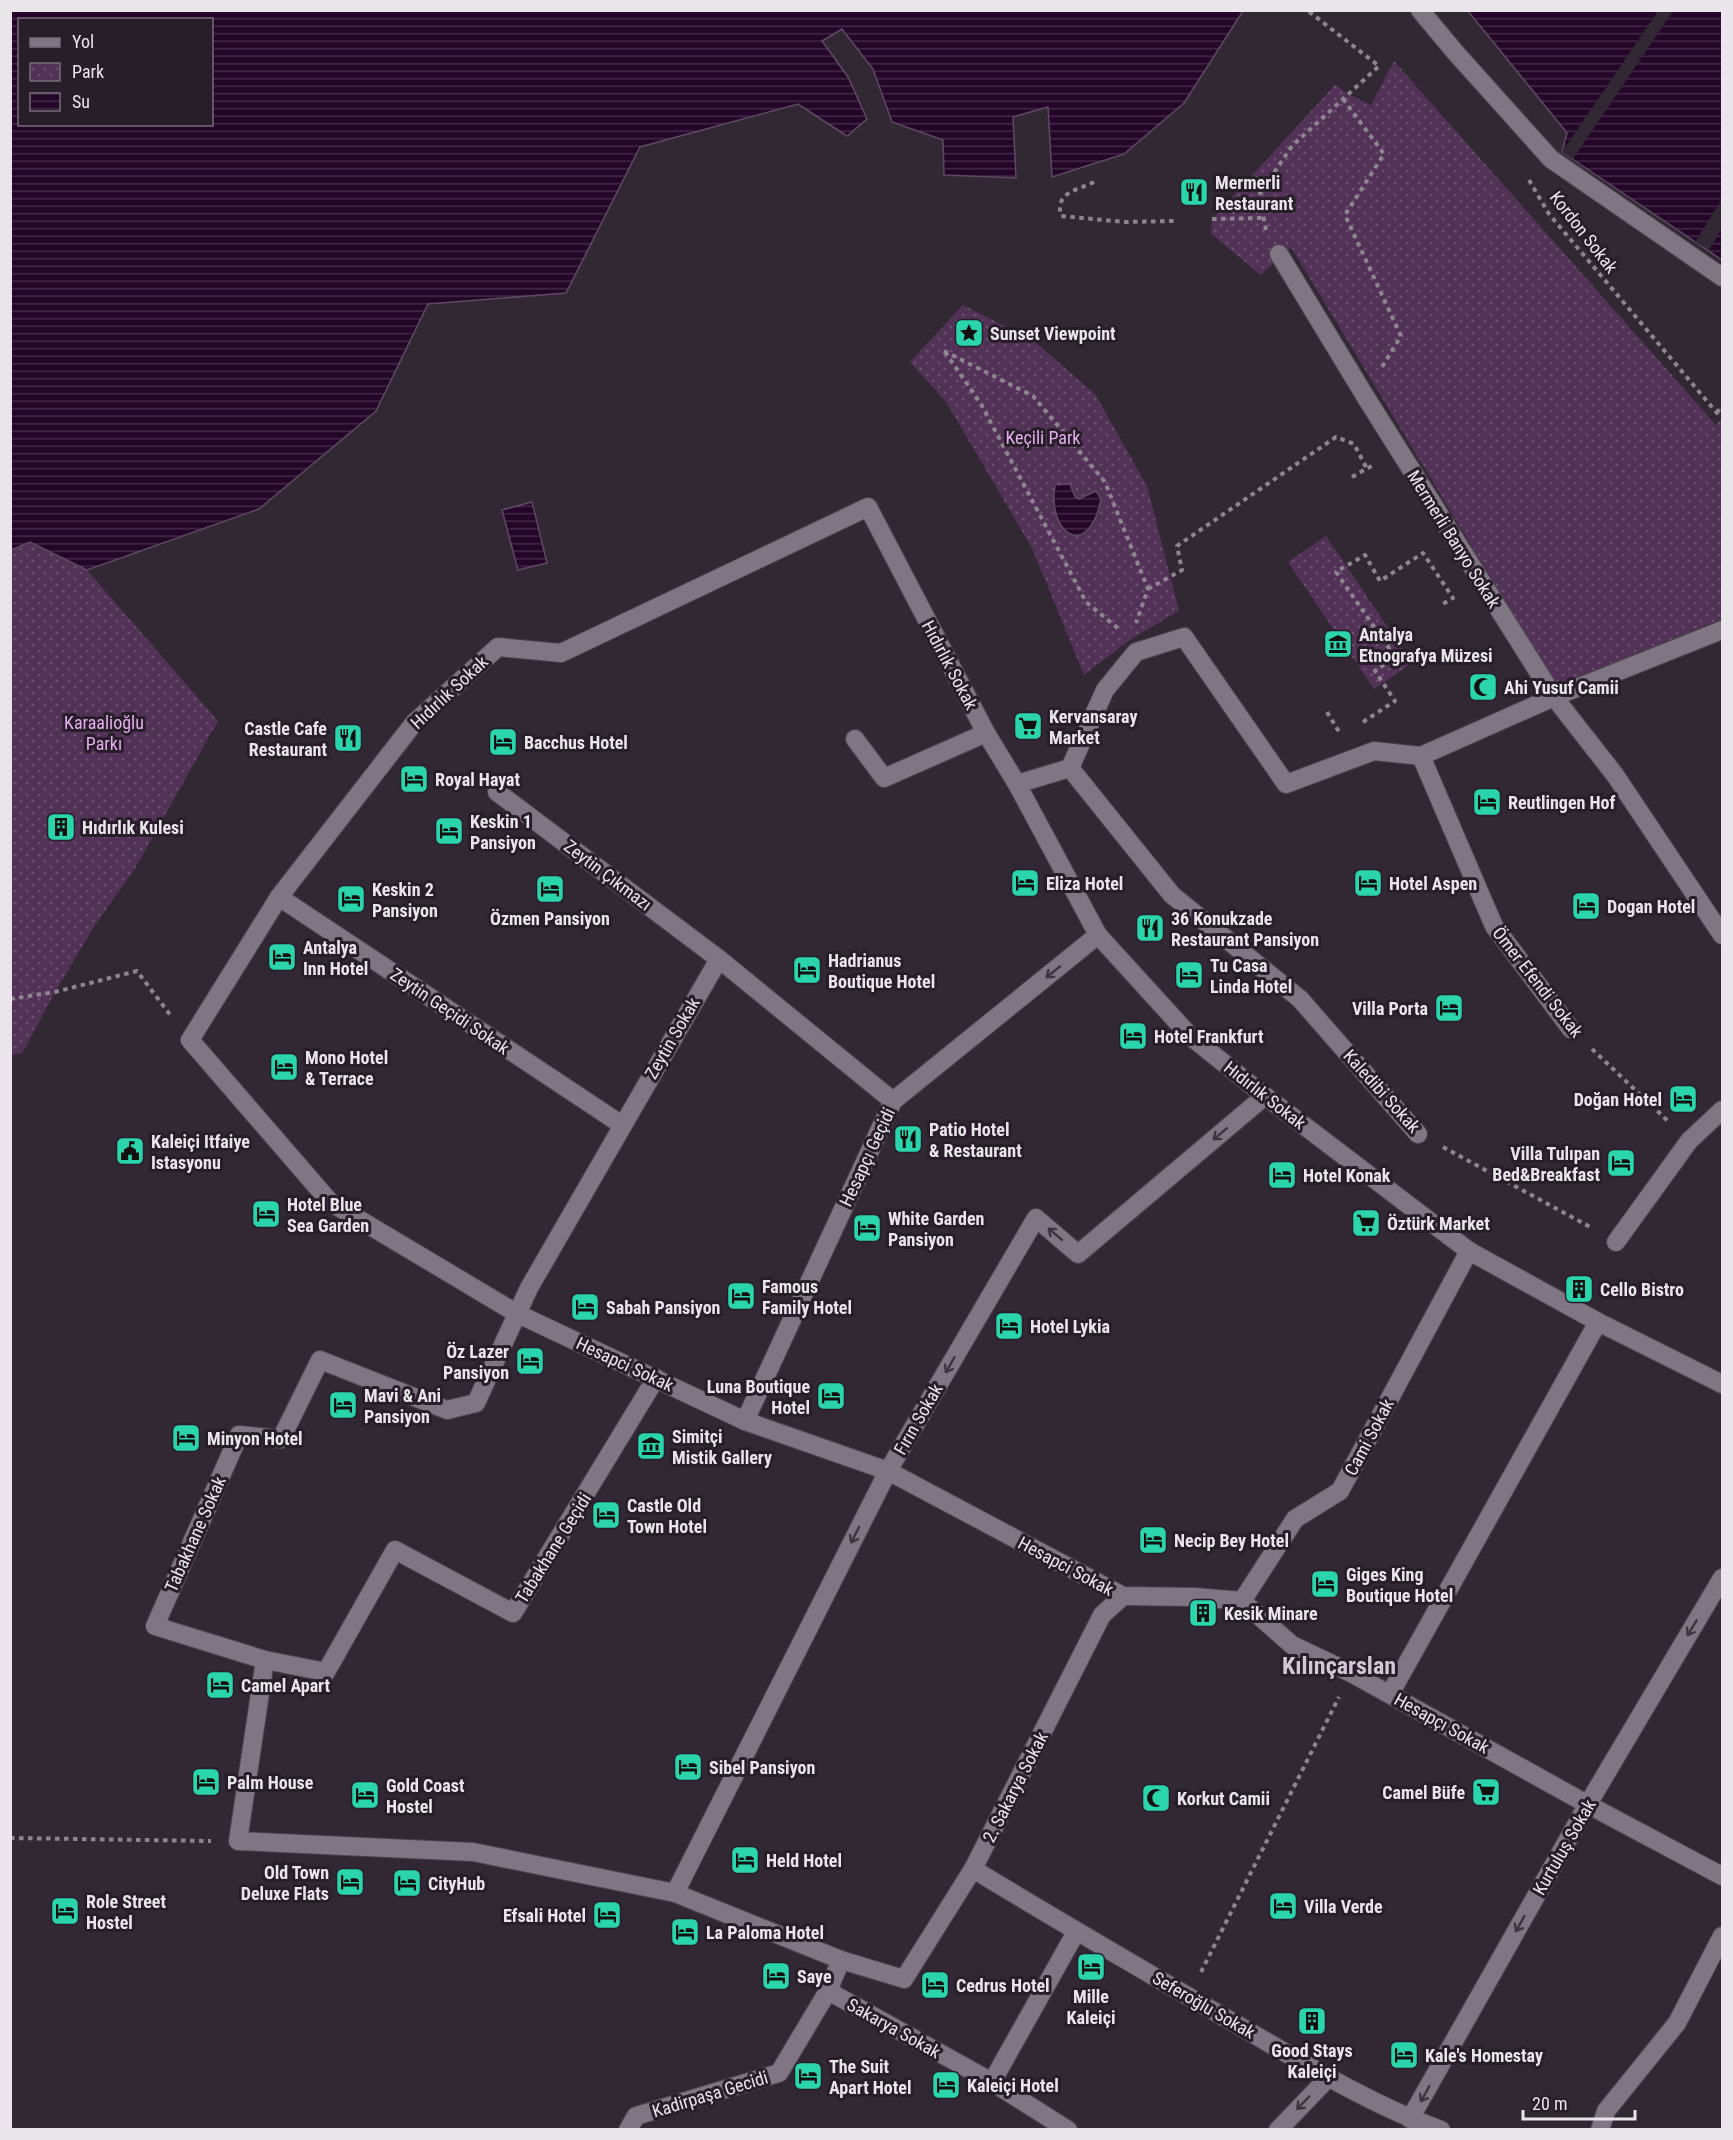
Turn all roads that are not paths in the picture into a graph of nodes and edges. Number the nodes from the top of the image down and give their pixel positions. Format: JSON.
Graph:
{"nodes":[{"id":1,"x":1420,"y":10,"type":"edge"},
{"id":2,"x":1279,"y":254,"type":"road end"},
{"id":3,"x":1722,"y":277,"type":"edge"},
{"id":4,"x":1722,"y":630,"type":"edge"},
{"id":5,"x":1554,"y":697,"type":"junction"},
{"id":6,"x":986,"y":733,"type":"junction"},
{"id":7,"x":855,"y":739,"type":"dead end"},
{"id":8,"x":1421,"y":756,"type":"junction"},
{"id":9,"x":1070,"y":768,"type":"junction"},
{"id":10,"x":1017,"y":784,"type":"junction"},
{"id":11,"x":497,"y":792,"type":"dead end"},
{"id":12,"x":279,"y":897,"type":"junction"},
{"id":13,"x":1714,"y":909,"type":"edge"},
{"id":14,"x":1098,"y":935,"type":"junction"},
{"id":15,"x":1722,"y":935,"type":"edge"},
{"id":16,"x":718,"y":959,"type":"junction"},
{"id":17,"x":1571,"y":1029,"type":"road end"},
{"id":18,"x":190,"y":1040,"type":"joint"},
{"id":19,"x":1265,"y":1096,"type":"junction"},
{"id":20,"x":893,"y":1101,"type":"junction"},
{"id":21,"x":1722,"y":1110,"type":"edge"},
{"id":22,"x":621,"y":1125,"type":"junction"},
{"id":23,"x":1418,"y":1134,"type":"road end"},
{"id":24,"x":1616,"y":1242,"type":"road end"},
{"id":25,"x":1469,"y":1251,"type":"junction"},
{"id":26,"x":516,"y":1313,"type":"junction"},
{"id":27,"x":1598,"y":1322,"type":"junction"},
{"id":28,"x":656,"y":1378,"type":"junction"},
{"id":29,"x":1722,"y":1384,"type":"edge"},
{"id":30,"x":745,"y":1421,"type":"junction"},
{"id":31,"x":888,"y":1471,"type":"junction"},
{"id":32,"x":1722,"y":1578,"type":"edge"},
{"id":33,"x":1123,"y":1596,"type":"junction"},
{"id":34,"x":1242,"y":1600,"type":"junction"},
{"id":35,"x":265,"y":1660,"type":"junction"},
{"id":36,"x":1390,"y":1694,"type":"junction"},
{"id":37,"x":1588,"y":1804,"type":"junction"},
{"id":38,"x":973,"y":1869,"type":"junction"},
{"id":39,"x":1722,"y":1876,"type":"edge"},
{"id":40,"x":675,"y":1893,"type":"junction"},
{"id":41,"x":1076,"y":1932,"type":"junction"},
{"id":42,"x":1722,"y":1936,"type":"edge"},
{"id":43,"x":842,"y":1960,"type":"junction"},
{"id":44,"x":828,"y":1991,"type":"junction"},
{"id":45,"x":1329,"y":2077,"type":"junction"},
{"id":46,"x":992,"y":2082,"type":"junction"},
{"id":47,"x":1410,"y":2119,"type":"junction"},
{"id":48,"x":628,"y":2130,"type":"edge"},
{"id":49,"x":1068,"y":2130,"type":"edge"},
{"id":50,"x":1278,"y":2130,"type":"edge"},
{"id":51,"x":1441,"y":2130,"type":"edge"},
{"id":52,"x":1600,"y":2130,"type":"edge"}],
"edges":[{"from":1,"to":3,"type":"street"},
{"from":2,"to":5,"type":"street","name":"Mermerli Banyo Sokak"},
{"from":4,"to":5,"type":"street"},
{"from":5,"to":8,"type":"street"},
{"from":5,"to":13,"type":"street","name":"Mermerli Banyo Sokak"},
{"from":6,"to":7,"type":"street"},
{"from":6,"to":10,"type":"street","name":"Hıdırlık Sokak"},
{"from":6,"to":12,"type":"street","name":"Hıdırlık Sokak"},
{"from":8,"to":9,"type":"street"},
{"from":8,"to":17,"type":"street","name":"Ömer Efendi Sokak"},
{"from":9,"to":10,"type":"street"},
{"from":9,"to":23,"type":"street","name":"Kaledibi Sokak"},
{"from":10,"to":14,"type":"street","name":"Hıdırlık Sokak"},
{"from":11,"to":16,"type":"street","name":"Zeytin Çıkmazı"},
{"from":12,"to":18,"type":"street","name":"Hıdırlık Sokak"},
{"from":12,"to":22,"type":"street","name":"Zeytin Geçidi Sokak"},
{"from":13,"to":15,"type":"street","name":"Mermerli Banyo Sokak"},
{"from":14,"to":19,"type":"street","name":"Hıdırlık Sokak"},
{"from":14,"to":20,"type":"street","name":"Hesapçı Geçidi","one_way":true},
{"from":16,"to":20,"type":"street"},
{"from":16,"to":22,"type":"street","name":"Zeytin Sokak"},
{"from":18,"to":26,"type":"street","name":"Hesapci Sokak"},
{"from":19,"to":25,"type":"street","name":"Hıdırlık Sokak"},
{"from":19,"to":31,"type":"street","name":"Fırın Sokak","one_way":true},
{"from":20,"to":30,"type":"street","name":"Hesapçı Geçidi"},
{"from":21,"to":24,"type":"street"},
{"from":22,"to":26,"type":"street","name":"Zeytin Sokak"},
{"from":25,"to":27,"type":"street","name":"Hıdırlık Sokak"},
{"from":25,"to":34,"type":"street","name":"Cami Sokak"},
{"from":26,"to":28,"type":"street","name":"Hesapci Sokak"},
{"from":26,"to":35,"type":"street","name":"Tabakhane Sokak"},
{"from":27,"to":29,"type":"street","name":"Hıdırlık Sokak"},
{"from":27,"to":36,"type":"street"},
{"from":28,"to":30,"type":"street","name":"Hesapci Sokak"},
{"from":28,"to":35,"type":"street","name":"Tabakhane Geçidi"},
{"from":30,"to":31,"type":"street","name":"Hesapci Sokak"},
{"from":31,"to":33,"type":"street","name":"Hesapci Sokak"},
{"from":31,"to":40,"type":"street","name":"Fırın Sokak","one_way":true},
{"from":32,"to":37,"type":"street","name":"Kurtuluş Sokak","one_way":true},
{"from":33,"to":34,"type":"street"},
{"from":33,"to":38,"type":"street","name":"2. Sakarya Sokak"},
{"from":34,"to":36,"type":"street","name":"Hesapçı Sokak"},
{"from":35,"to":40,"type":"street"},
{"from":36,"to":37,"type":"street","name":"Hesapçı Sokak"},
{"from":37,"to":39,"type":"street","name":"Hesapçı Sokak"},
{"from":37,"to":47,"type":"street","name":"Kurtuluş Sokak","one_way":true},
{"from":38,"to":41,"type":"street","name":"Seferoğlu Sokak"},
{"from":38,"to":43,"type":"street","name":"2. Sakarya Sokak"},
{"from":40,"to":43,"type":"street"},
{"from":41,"to":45,"type":"street","name":"Seferoğlu Sokak"},
{"from":41,"to":46,"type":"street"},
{"from":42,"to":52,"type":"street"},
{"from":43,"to":44,"type":"street","name":"Kadirpaşa Gecidi"},
{"from":44,"to":46,"type":"street","name":"Sakarya Sokak"},
{"from":44,"to":48,"type":"street","name":"Kadirpaşa Gecidi"},
{"from":45,"to":47,"type":"street","name":"Seferoğlu Sokak"},
{"from":45,"to":50,"type":"street","one_way":true},
{"from":46,"to":49,"type":"street","name":"Sakarya Sokak"},
{"from":47,"to":51,"type":"street","name":"Seferoğlu Sokak"}]}
